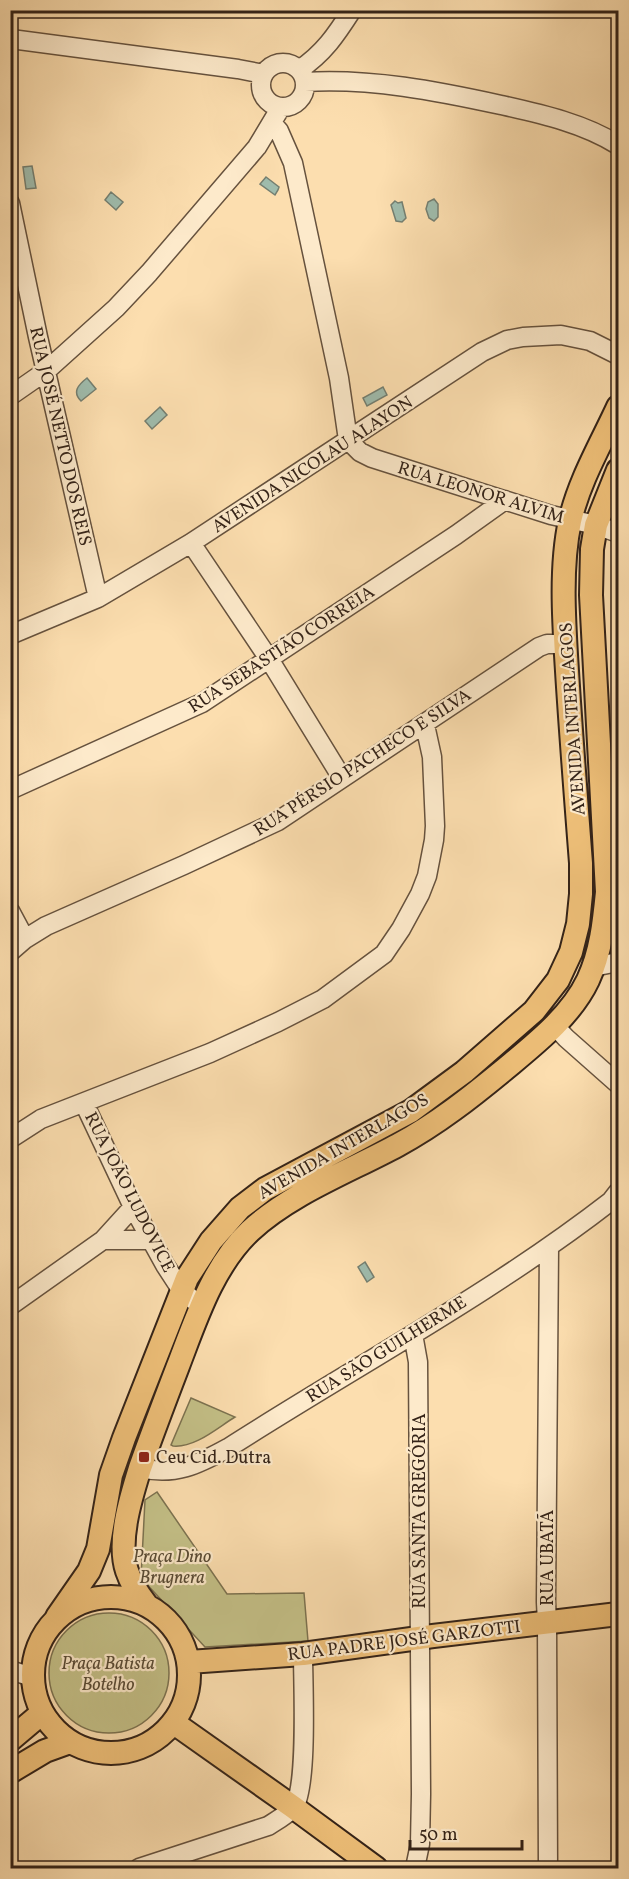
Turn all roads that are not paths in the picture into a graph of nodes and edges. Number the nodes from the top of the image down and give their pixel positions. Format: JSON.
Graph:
{"nodes":[{"id":1,"x":352,"y":10,"type":"edge"},
{"id":2,"x":10,"y":29,"type":"edge"},
{"id":3,"x":11,"y":40,"type":"edge"},
{"id":4,"x":264,"y":74,"type":"junction"},
{"id":5,"x":302,"y":76,"type":"junction"},
{"id":6,"x":281,"y":107,"type":"junction"},
{"id":7,"x":272,"y":123,"type":"junction"},
{"id":8,"x":614,"y":140,"type":"edge"},
{"id":9,"x":10,"y":203,"type":"edge"},
{"id":10,"x":618,"y":355,"type":"edge"},
{"id":11,"x":46,"y":371,"type":"junction"},
{"id":12,"x":10,"y":396,"type":"edge"},
{"id":13,"x":618,"y":407,"type":"edge"},
{"id":14,"x":348,"y":440,"type":"junction"},
{"id":15,"x":618,"y":470,"type":"edge"},
{"id":16,"x":505,"y":500,"type":"junction"},
{"id":17,"x":571,"y":520,"type":"junction"},
{"id":18,"x":596,"y":525,"type":"junction"},
{"id":19,"x":618,"y":533,"type":"edge"},
{"id":20,"x":191,"y":543,"type":"junction"},
{"id":21,"x":98,"y":598,"type":"junction"},
{"id":22,"x":10,"y":635,"type":"edge"},
{"id":23,"x":566,"y":644,"type":"junction"},
{"id":24,"x":269,"y":659,"type":"junction"},
{"id":25,"x":425,"y":725,"type":"junction"},
{"id":26,"x":342,"y":778,"type":"junction"},
{"id":27,"x":10,"y":790,"type":"edge"},
{"id":28,"x":10,"y":911,"type":"edge"},
{"id":29,"x":25,"y":939,"type":"junction"},
{"id":30,"x":10,"y":952,"type":"edge"},
{"id":31,"x":618,"y":962,"type":"edge"},
{"id":32,"x":593,"y":968,"type":"junction"},
{"id":33,"x":554,"y":1025,"type":"junction"},
{"id":34,"x":618,"y":1084,"type":"edge"},
{"id":35,"x":84,"y":1103,"type":"junction"},
{"id":36,"x":10,"y":1139,"type":"edge"},
{"id":37,"x":618,"y":1192,"type":"edge"},
{"id":38,"x":133,"y":1207,"type":"junction"},
{"id":39,"x":103,"y":1240,"type":"junction"},
{"id":40,"x":151,"y":1240,"type":"junction"},
{"id":41,"x":549,"y":1248,"type":"junction"},
{"id":42,"x":182,"y":1291,"type":"junction"},
{"id":43,"x":10,"y":1306,"type":"edge"},
{"id":44,"x":201,"y":1306,"type":"junction"},
{"id":45,"x":413,"y":1334,"type":"junction"},
{"id":46,"x":140,"y":1468,"type":"junction"},
{"id":47,"x":146,"y":1604,"type":"junction"},
{"id":48,"x":618,"y":1614,"type":"edge"},
{"id":49,"x":57,"y":1617,"type":"junction"},
{"id":50,"x":548,"y":1623,"type":"junction"},
{"id":51,"x":420,"y":1638,"type":"junction"},
{"id":52,"x":303,"y":1654,"type":"junction"},
{"id":53,"x":189,"y":1662,"type":"junction"},
{"id":54,"x":10,"y":1670,"type":"edge"},
{"id":55,"x":32,"y":1677,"type":"junction"},
{"id":56,"x":42,"y":1713,"type":"junction"},
{"id":57,"x":174,"y":1723,"type":"junction"},
{"id":58,"x":10,"y":1740,"type":"edge"},
{"id":59,"x":70,"y":1742,"type":"junction"},
{"id":60,"x":10,"y":1772,"type":"edge"},
{"id":61,"x":293,"y":1807,"type":"junction"},
{"id":62,"x":139,"y":1869,"type":"edge"},
{"id":63,"x":376,"y":1869,"type":"edge"},
{"id":64,"x":415,"y":1869,"type":"edge"},
{"id":65,"x":548,"y":1869,"type":"edge"}],
"edges":[{"from":1,"to":5,"type":"street"},
{"from":2,"to":3,"type":"street"},
{"from":3,"to":4,"type":"street"},
{"from":4,"to":5,"type":"street"},
{"from":4,"to":6,"type":"street"},
{"from":5,"to":6,"type":"street"},
{"from":5,"to":8,"type":"street"},
{"from":6,"to":7,"type":"street"},
{"from":7,"to":11,"type":"street"},
{"from":7,"to":14,"type":"street"},
{"from":9,"to":11,"type":"street","name":"RUA JOSÉ NETTO DOS REIS"},
{"from":10,"to":14,"type":"street","name":"AVENIDA NICOLAU ALAYON"},
{"from":11,"to":12,"type":"street"},
{"from":11,"to":21,"type":"street","name":"RUA JOSÉ NETTO DOS REIS"},
{"from":13,"to":17,"type":"main road","name":"AVENIDA INTERLAGOS"},
{"from":14,"to":16,"type":"street","name":"RUA LEONOR ALVIM"},
{"from":14,"to":20,"type":"street","name":"AVENIDA NICOLAU ALAYON"},
{"from":15,"to":18,"type":"main road","name":"AVENIDA INTERLAGOS"},
{"from":16,"to":17,"type":"street","name":"RUA LEONOR ALVIM"},
{"from":16,"to":24,"type":"street","name":"RUA SEBASTIÃO CORREIA"},
{"from":17,"to":18,"type":"street","name":"RUA LEONOR ALVIM"},
{"from":17,"to":23,"type":"main road","name":"AVENIDA INTERLAGOS"},
{"from":18,"to":19,"type":"street","name":"RUA LEONOR ALVIM"},
{"from":18,"to":32,"type":"main road","name":"AVENIDA INTERLAGOS"},
{"from":20,"to":21,"type":"street","name":"AVENIDA NICOLAU ALAYON"},
{"from":20,"to":24,"type":"street"},
{"from":21,"to":22,"type":"street","name":"AVENIDA NICOLAU ALAYON"},
{"from":23,"to":25,"type":"street","name":"RUA PÉRSIO PACHECO E SILVA"},
{"from":23,"to":42,"type":"main road","name":"AVENIDA INTERLAGOS"},
{"from":24,"to":26,"type":"street"},
{"from":24,"to":27,"type":"street","name":"RUA SEBASTIÃO CORREIA"},
{"from":25,"to":26,"type":"street","name":"RUA PÉRSIO PACHECO E SILVA"},
{"from":25,"to":35,"type":"street"},
{"from":26,"to":29,"type":"street","name":"RUA PÉRSIO PACHECO E SILVA"},
{"from":28,"to":29,"type":"street"},
{"from":29,"to":30,"type":"street","name":"RUA PÉRSIO PACHECO E SILVA"},
{"from":31,"to":32,"type":"street"},
{"from":32,"to":33,"type":"main road","name":"AVENIDA INTERLAGOS"},
{"from":33,"to":34,"type":"street"},
{"from":33,"to":44,"type":"main road","name":"AVENIDA INTERLAGOS"},
{"from":35,"to":36,"type":"street"},
{"from":35,"to":38,"type":"street","name":"RUA JOÃO LUDOVICE"},
{"from":37,"to":41,"type":"street","name":"RUA SÃO GUILHERME"},
{"from":38,"to":39,"type":"street"},
{"from":38,"to":40,"type":"street","name":"RUA JOÃO LUDOVICE"},
{"from":39,"to":40,"type":"street"},
{"from":39,"to":43,"type":"street"},
{"from":40,"to":42,"type":"street","name":"RUA JOÃO LUDOVICE"},
{"from":41,"to":45,"type":"street","name":"RUA SÃO GUILHERME"},
{"from":41,"to":50,"type":"street","name":"RUA UBATÃ"},
{"from":42,"to":44,"type":"street","name":"RUA JOÃO LUDOVICE"},
{"from":42,"to":49,"type":"main road","name":"AVENIDA INTERLAGOS"},
{"from":44,"to":46,"type":"main road","name":"AVENIDA INTERLAGOS"},
{"from":45,"to":46,"type":"street","name":"RUA SÃO GUILHERME"},
{"from":45,"to":51,"type":"street","name":"RUA SANTA GREGÓRIA"},
{"from":46,"to":47,"type":"main road","name":"AVENIDA INTERLAGOS"},
{"from":47,"to":49,"type":"main road"},
{"from":47,"to":53,"type":"main road"},
{"from":48,"to":50,"type":"main road","name":"RUA PADRE JOSÉ GARZOTTI"},
{"from":49,"to":55,"type":"main road"},
{"from":50,"to":51,"type":"main road","name":"RUA PADRE JOSÉ GARZOTTI"},
{"from":50,"to":65,"type":"street","name":"RUA UBATÃ"},
{"from":51,"to":52,"type":"main road","name":"RUA PADRE JOSÉ GARZOTTI"},
{"from":51,"to":64,"type":"street","name":"RUA SANTA GREGÓRIA"},
{"from":52,"to":53,"type":"main road","name":"RUA PADRE JOSÉ GARZOTTI"},
{"from":52,"to":61,"type":"street"},
{"from":53,"to":57,"type":"main road"},
{"from":54,"to":55,"type":"street"},
{"from":55,"to":56,"type":"main road"},
{"from":56,"to":58,"type":"main road"},
{"from":56,"to":59,"type":"main road"},
{"from":57,"to":59,"type":"main road"},
{"from":57,"to":61,"type":"main road"},
{"from":59,"to":60,"type":"main road"},
{"from":61,"to":62,"type":"street"},
{"from":61,"to":63,"type":"main road"}]}
